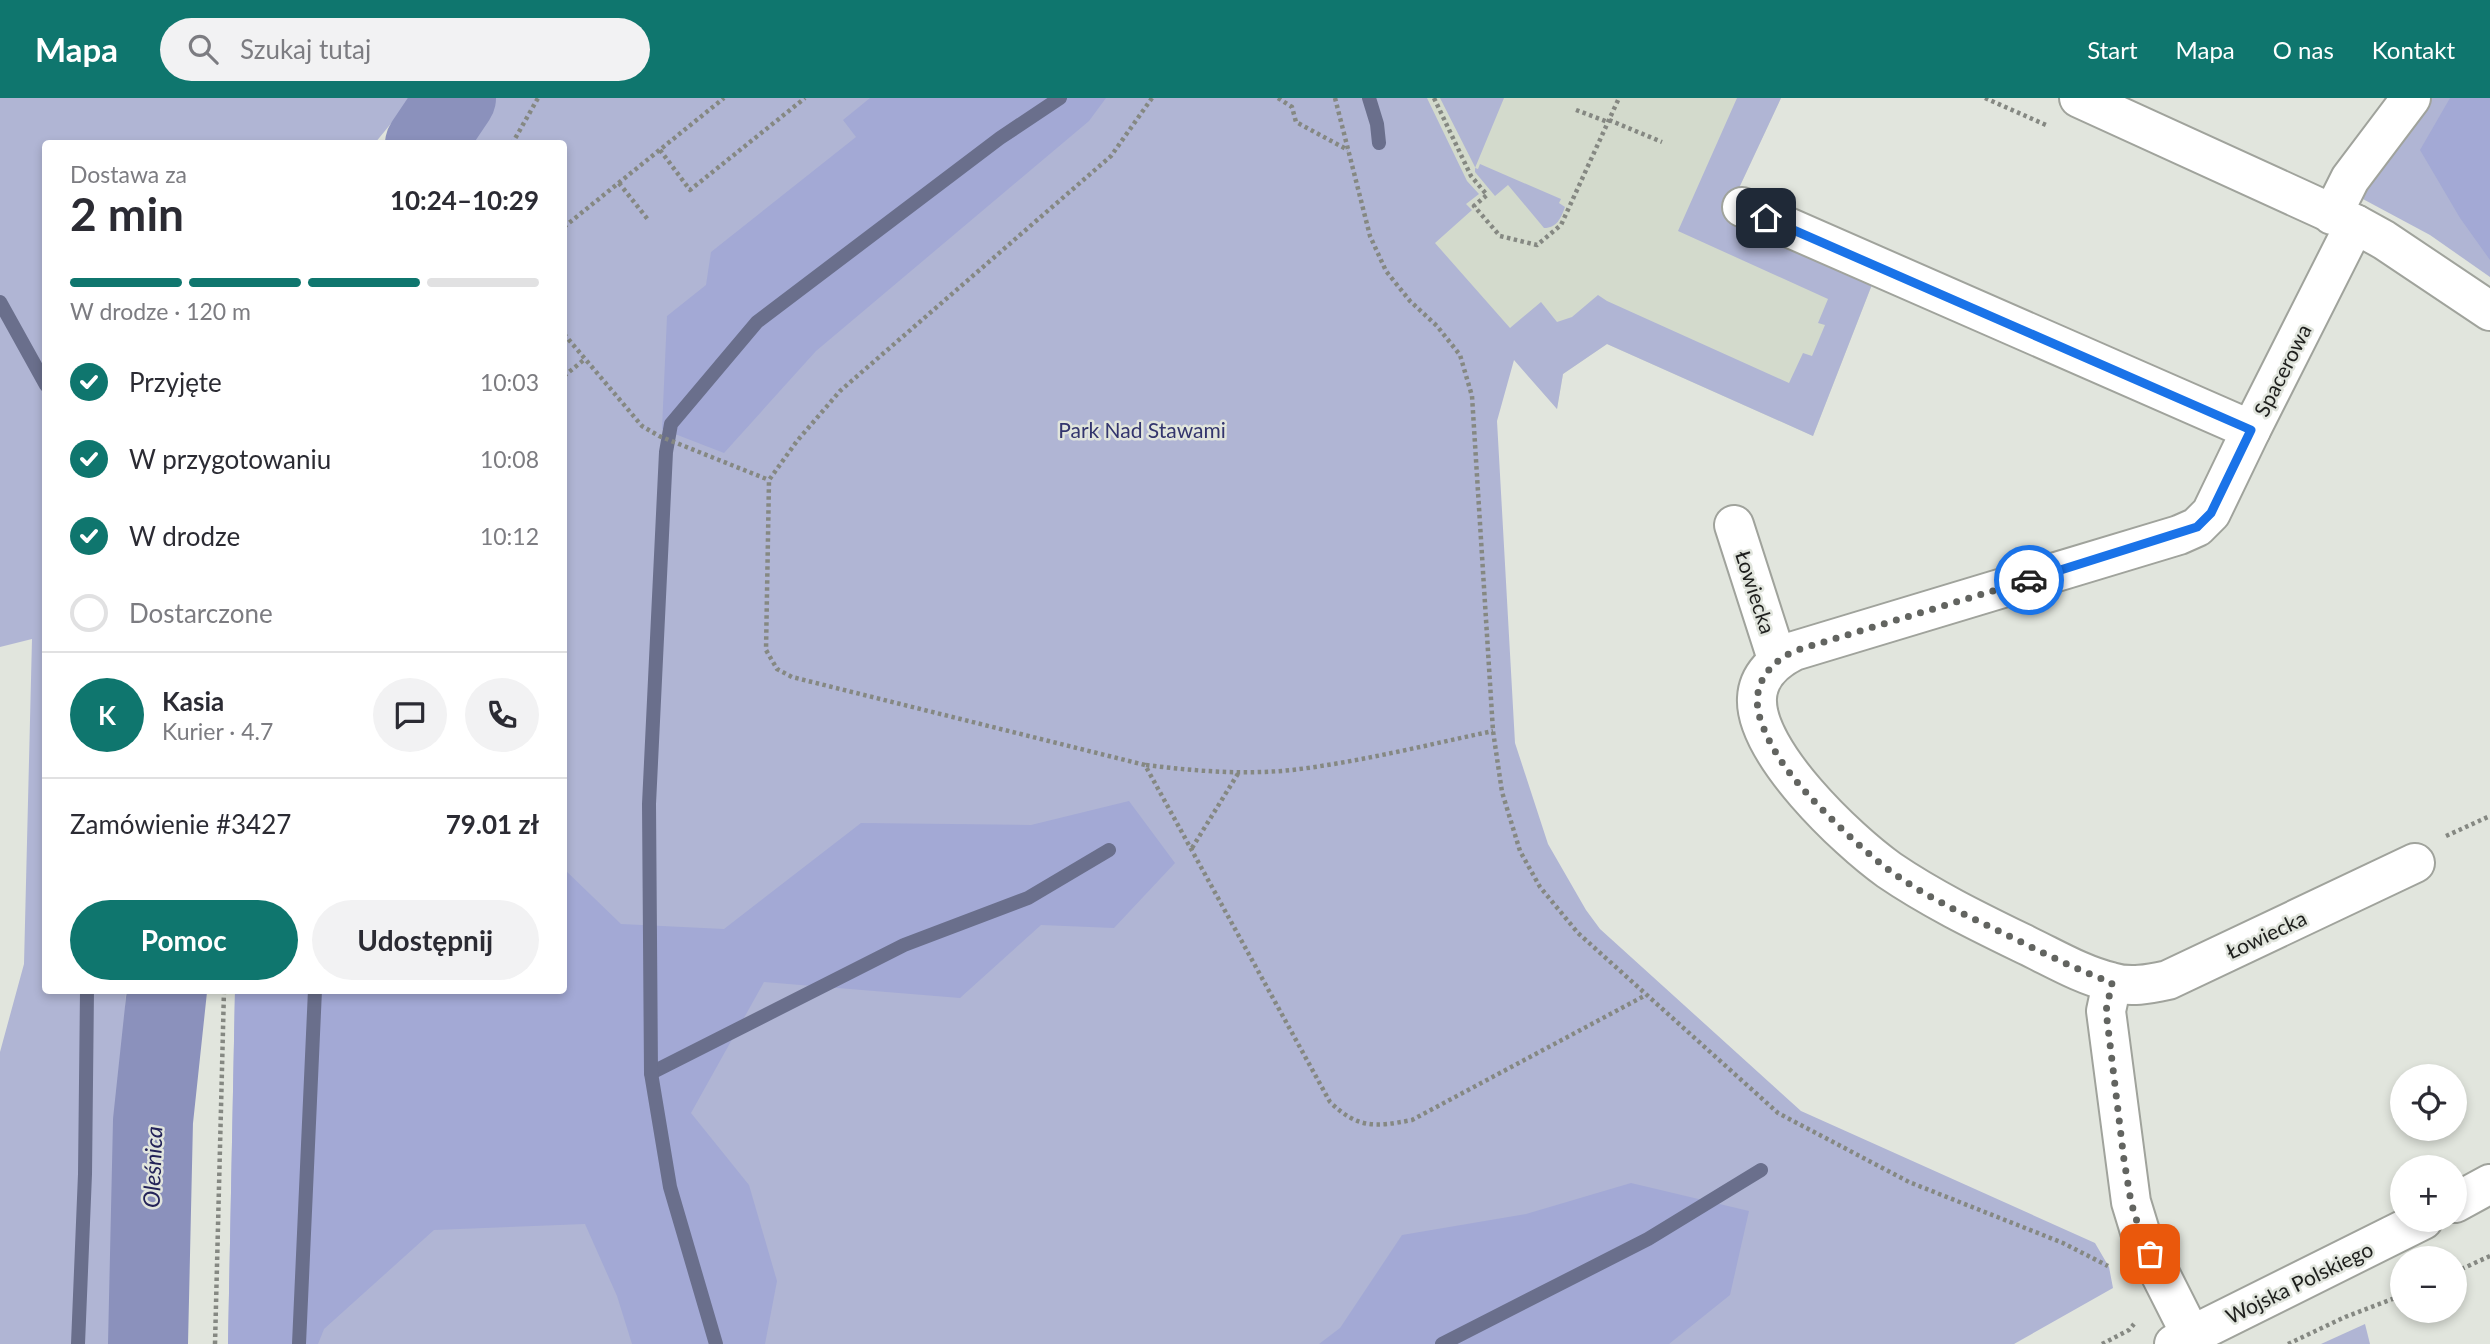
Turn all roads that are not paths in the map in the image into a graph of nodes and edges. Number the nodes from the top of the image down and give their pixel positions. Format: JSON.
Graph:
{"nodes":[{"id":1,"x":2078,"y":98,"type":"edge"},
{"id":2,"x":2411,"y":98,"type":"edge"},
{"id":3,"x":1742,"y":207,"type":"dead end"},
{"id":4,"x":2343,"y":219,"type":"junction"},
{"id":5,"x":2490,"y":311,"type":"edge"},
{"id":6,"x":2251,"y":430,"type":"junction"},
{"id":7,"x":1734,"y":525,"type":"dead end"},
{"id":8,"x":1777,"y":659,"type":"junction"},
{"id":9,"x":2415,"y":863,"type":"dead end"},
{"id":10,"x":2112,"y":983,"type":"junction"},
{"id":11,"x":2490,"y":1184,"type":"edge"},
{"id":12,"x":2467,"y":1196,"type":"edge"},
{"id":13,"x":2399,"y":1232,"type":"edge"},
{"id":14,"x":2183,"y":1340,"type":"edge"}],
"edges":[{"from":1,"to":4,"type":"street"},
{"from":2,"to":4,"type":"street","name":"Spacerowa"},
{"from":3,"to":6,"type":"street","name":"Spacerowa"},
{"from":4,"to":5,"type":"street"},
{"from":4,"to":6,"type":"street","name":"Spacerowa"},
{"from":6,"to":8,"type":"street","name":"Łowiecka"},
{"from":7,"to":8,"type":"street","name":"Łowiecka"},
{"from":8,"to":10,"type":"street","name":"Łowiecka"},
{"from":9,"to":10,"type":"street","name":"Łowiecka"},
{"from":10,"to":14,"type":"street"},
{"from":11,"to":12,"type":"street"},
{"from":13,"to":14,"type":"street","name":"Wojska Polskiego"}]}
